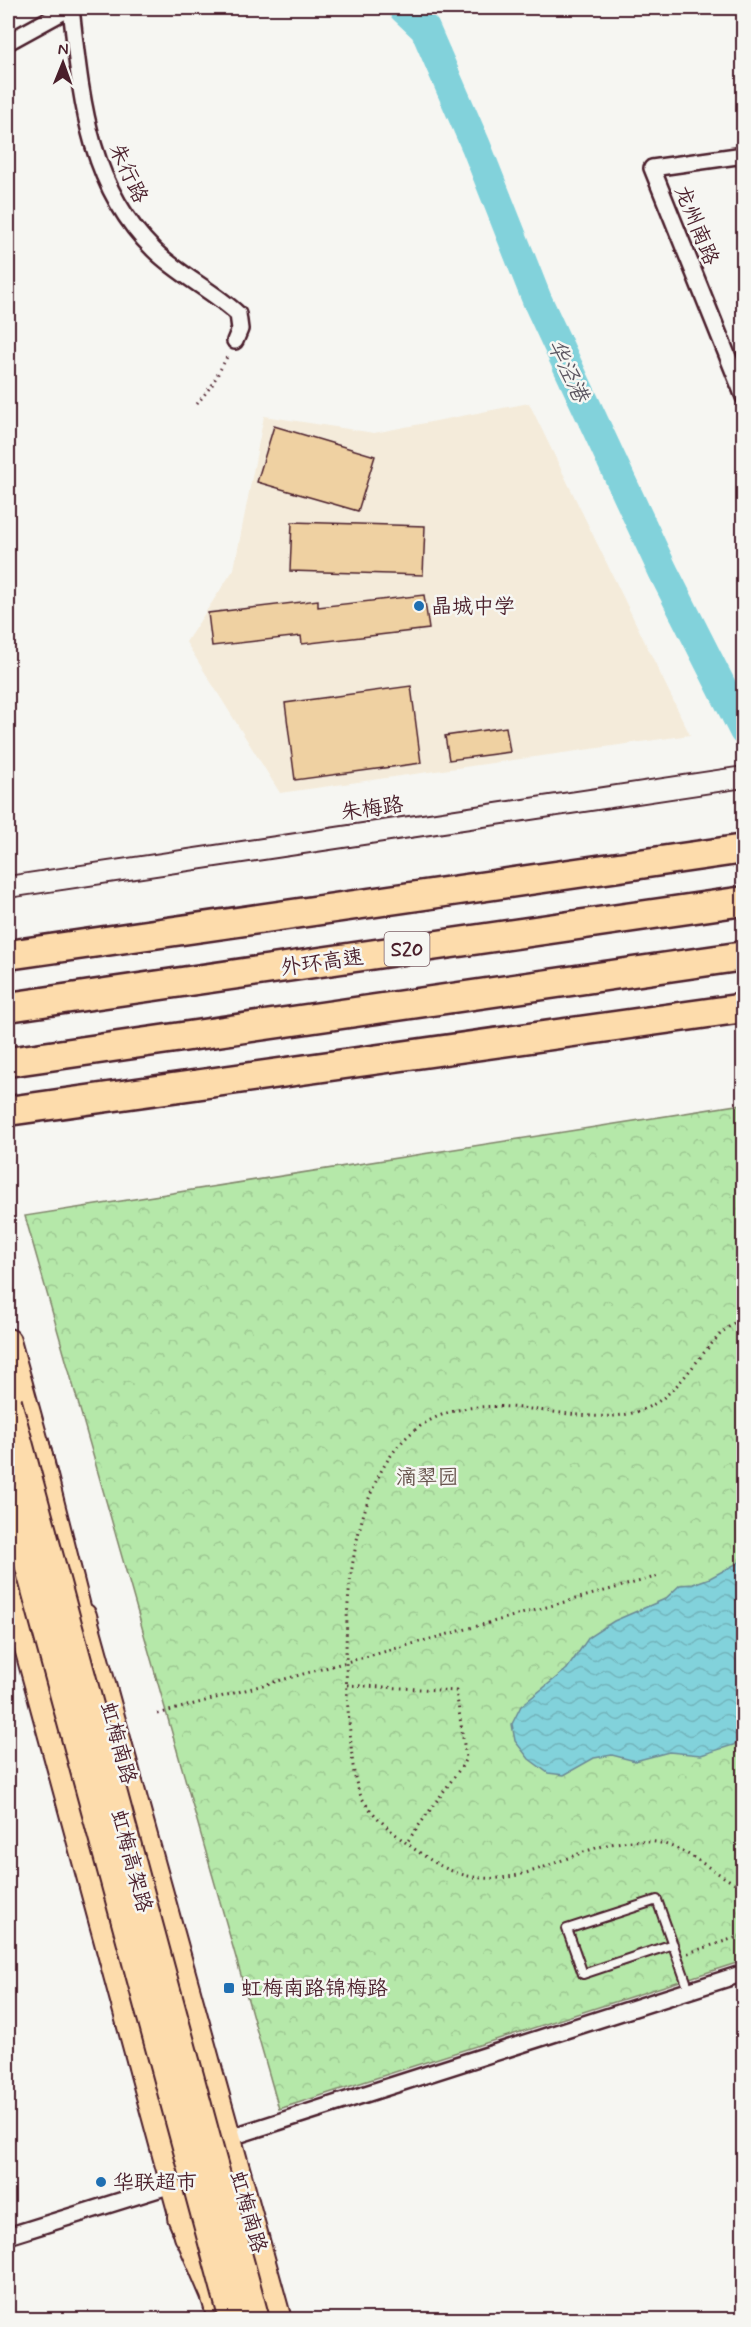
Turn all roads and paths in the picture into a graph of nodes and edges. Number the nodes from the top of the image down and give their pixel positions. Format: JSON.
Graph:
{"nodes":[{"id":1,"x":70,"y":8,"type":"edge"},
{"id":2,"x":8,"y":42,"type":"edge"},
{"id":3,"x":744,"y":155,"type":"edge"},
{"id":4,"x":235,"y":341,"type":"joint"},
{"id":5,"x":744,"y":397,"type":"edge"},
{"id":6,"x":197,"y":404,"type":"dead end"},
{"id":7,"x":738,"y":778,"type":"edge"},
{"id":8,"x":744,"y":849,"type":"edge"},
{"id":9,"x":8,"y":887,"type":"edge"},
{"id":10,"x":744,"y":901,"type":"edge"},
{"id":11,"x":8,"y":955,"type":"edge"},
{"id":12,"x":744,"y":956,"type":"edge"},
{"id":13,"x":8,"y":1007,"type":"edge"},
{"id":14,"x":744,"y":1008,"type":"edge"},
{"id":15,"x":8,"y":1062,"type":"edge"},
{"id":16,"x":8,"y":1111,"type":"edge"},
{"id":17,"x":744,"y":1316,"type":"edge"},
{"id":18,"x":8,"y":1341,"type":"edge"},
{"id":19,"x":8,"y":1402,"type":"edge"},
{"id":20,"x":36,"y":1445,"type":"junction"},
{"id":21,"x":8,"y":1490,"type":"edge"},
{"id":22,"x":659,"y":1576,"type":"dead end"},
{"id":23,"x":8,"y":1578,"type":"edge"},
{"id":24,"x":346,"y":1662,"type":"junction"},
{"id":25,"x":347,"y":1685,"type":"junction"},
{"id":26,"x":159,"y":1713,"type":"dead end"},
{"id":27,"x":407,"y":1842,"type":"junction"},
{"id":28,"x":744,"y":1888,"type":"edge"},
{"id":29,"x":744,"y":1935,"type":"edge"},
{"id":30,"x":673,"y":1944,"type":"junction"},
{"id":31,"x":677,"y":1956,"type":"junction"},
{"id":32,"x":744,"y":1973,"type":"edge"},
{"id":33,"x":689,"y":1990,"type":"junction"},
{"id":34,"x":228,"y":2138,"type":"junction"},
{"id":35,"x":236,"y":2166,"type":"junction"},
{"id":36,"x":172,"y":2185,"type":"junction"},
{"id":37,"x":181,"y":2217,"type":"junction"},
{"id":38,"x":8,"y":2236,"type":"edge"},
{"id":39,"x":211,"y":2319,"type":"edge"},
{"id":40,"x":221,"y":2319,"type":"edge"},
{"id":41,"x":233,"y":2319,"type":"edge"},
{"id":42,"x":256,"y":2319,"type":"edge"},
{"id":43,"x":268,"y":2319,"type":"edge"},
{"id":44,"x":279,"y":2319,"type":"edge"}],
"edges":[{"from":1,"to":2,"type":"street"},
{"from":1,"to":4,"type":"street","name":"朱行路"},
{"from":3,"to":5,"type":"street","name":"龙州南路"},
{"from":4,"to":6,"type":"path"},
{"from":7,"to":9,"type":"street","name":"朱梅路"},
{"from":8,"to":11,"type":"highway"},
{"from":10,"to":13,"type":"highway","name":"外环高速","number":"S20"},
{"from":12,"to":15,"type":"highway"},
{"from":14,"to":16,"type":"highway"},
{"from":17,"to":24,"type":"path"},
{"from":18,"to":20,"type":"main road","name":"虹梅南路"},
{"from":19,"to":42,"type":"highway","name":"虹梅高架路","bridge":true},
{"from":20,"to":34,"type":"main road","name":"虹梅南路"},
{"from":20,"to":43,"type":"highway"},
{"from":21,"to":41,"type":"highway","name":"虹梅高架路","bridge":true},
{"from":22,"to":24,"type":"path"},
{"from":23,"to":36,"type":"main road"},
{"from":24,"to":25,"type":"path"},
{"from":24,"to":26,"type":"path"},
{"from":25,"to":27,"type":"path"},
{"from":25,"to":27,"type":"path"},
{"from":27,"to":28,"type":"path"},
{"from":29,"to":31,"type":"path"},
{"from":30,"to":30,"type":"lane"},
{"from":30,"to":31,"type":"lane"},
{"from":31,"to":33,"type":"lane"},
{"from":32,"to":33,"type":"street"},
{"from":33,"to":34,"type":"street"},
{"from":34,"to":35,"type":"main road","name":"虹梅南路"},
{"from":35,"to":36,"type":"street"},
{"from":35,"to":44,"type":"main road","name":"虹梅南路"},
{"from":36,"to":37,"type":"main road"},
{"from":36,"to":38,"type":"street"},
{"from":37,"to":39,"type":"main road"},
{"from":37,"to":40,"type":"highway"}]}
